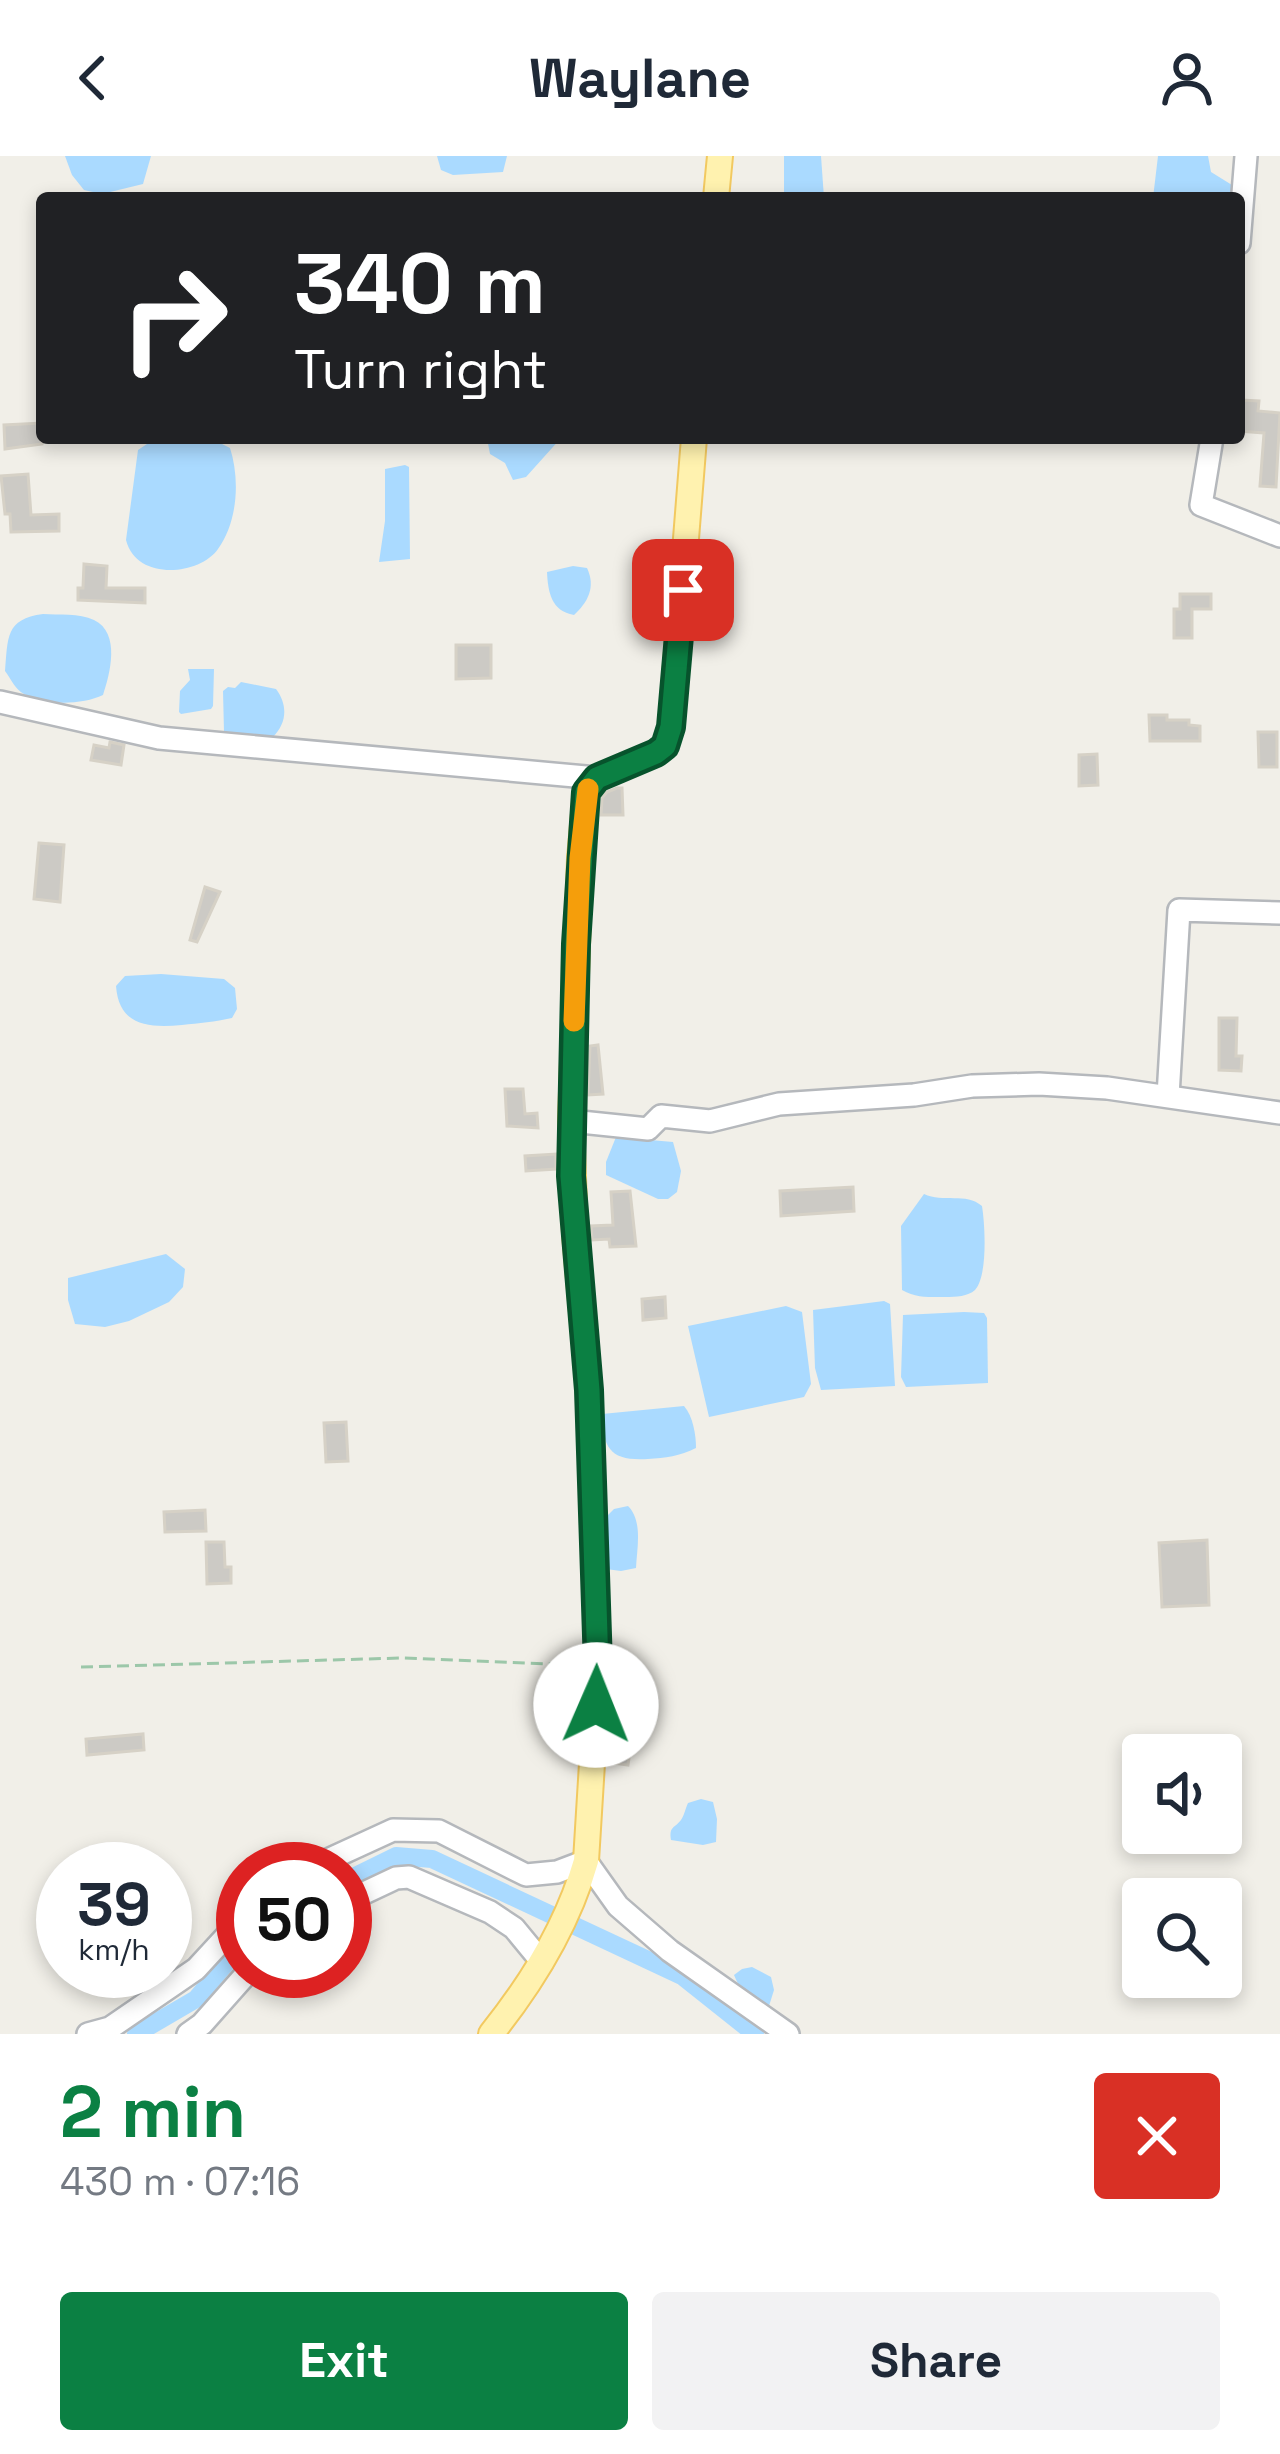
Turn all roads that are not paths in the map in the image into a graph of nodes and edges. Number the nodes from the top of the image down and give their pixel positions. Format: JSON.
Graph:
{"nodes":[{"id":1,"x":720,"y":156,"type":"edge"},
{"id":2,"x":1246,"y":156,"type":"edge"},
{"id":3,"x":717,"y":192,"type":"edge"},
{"id":4,"x":1243,"y":192,"type":"edge"},
{"id":5,"x":694,"y":444,"type":"edge"},
{"id":6,"x":1211,"y":444,"type":"edge"},
{"id":7,"x":1280,"y":536,"type":"edge"},
{"id":8,"x":0,"y":703,"type":"edge"},
{"id":9,"x":597,"y":778,"type":"junction"},
{"id":10,"x":1280,"y":913,"type":"edge"},
{"id":11,"x":1168,"y":1096,"type":"junction"},
{"id":12,"x":1280,"y":1113,"type":"edge"},
{"id":13,"x":571,"y":1121,"type":"junction"},
{"id":14,"x":367,"y":1842,"type":"edge"},
{"id":15,"x":583,"y":1871,"type":"junction"},
{"id":16,"x":372,"y":1889,"type":"edge"},
{"id":17,"x":216,"y":1948,"type":"edge"},
{"id":18,"x":543,"y":1959,"type":"junction"},
{"id":19,"x":225,"y":1998,"type":"edge"},
{"id":20,"x":777,"y":2030,"type":"edge"},
{"id":21,"x":88,"y":2034,"type":"edge"},
{"id":22,"x":188,"y":2034,"type":"edge"},
{"id":23,"x":491,"y":2034,"type":"edge"}],
"edges":[{"from":1,"to":3,"type":"main road"},
{"from":2,"to":4,"type":"street"},
{"from":5,"to":9,"type":"main road"},
{"from":6,"to":7,"type":"street"},
{"from":8,"to":9,"type":"street"},
{"from":9,"to":13,"type":"main road"},
{"from":10,"to":11,"type":"street"},
{"from":11,"to":12,"type":"street"},
{"from":11,"to":13,"type":"street"},
{"from":13,"to":15,"type":"main road"},
{"from":14,"to":15,"type":"street"},
{"from":15,"to":18,"type":"main road"},
{"from":15,"to":20,"type":"street"},
{"from":16,"to":18,"type":"street"},
{"from":17,"to":21,"type":"street"},
{"from":18,"to":23,"type":"main road"},
{"from":19,"to":22,"type":"street"}]}
